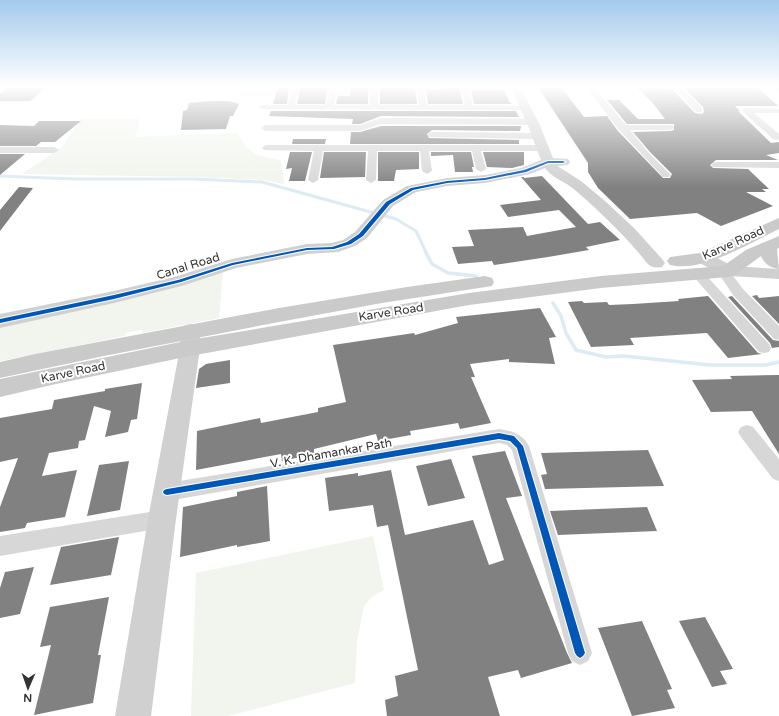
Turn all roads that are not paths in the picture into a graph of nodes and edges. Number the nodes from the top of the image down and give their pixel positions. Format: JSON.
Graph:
{"nodes":[{"id":1,"x":543,"y":120,"type":"edge"},
{"id":2,"x":615,"y":120,"type":"edge"},
{"id":3,"x":758,"y":120,"type":"edge"},
{"id":4,"x":532,"y":122,"type":"joint"},
{"id":5,"x":670,"y":127,"type":"dead end"},
{"id":6,"x":264,"y":128,"type":"dead end"},
{"id":7,"x":622,"y":128,"type":"junction"},
{"id":8,"x":432,"y":135,"type":"dead end"},
{"id":9,"x":551,"y":136,"type":"dead end"},
{"id":10,"x":779,"y":137,"type":"edge"},
{"id":11,"x":540,"y":142,"type":"junction"},
{"id":12,"x":267,"y":148,"type":"dead end"},
{"id":13,"x":319,"y":148,"type":"junction"},
{"id":14,"x":373,"y":148,"type":"junction"},
{"id":15,"x":424,"y":148,"type":"junction"},
{"id":16,"x":476,"y":148,"type":"junction"},
{"id":17,"x":557,"y":149,"type":"dead end"},
{"id":18,"x":0,"y":150,"type":"edge"},
{"id":19,"x":54,"y":150,"type":"dead end"},
{"id":20,"x":548,"y":162,"type":"junction"},
{"id":21,"x":562,"y":162,"type":"junction"},
{"id":22,"x":716,"y":165,"type":"dead end"},
{"id":23,"x":779,"y":165,"type":"edge"},
{"id":24,"x":481,"y":169,"type":"dead end"},
{"id":25,"x":426,"y":171,"type":"dead end"},
{"id":26,"x":666,"y":175,"type":"dead end"},
{"id":27,"x":313,"y":180,"type":"dead end"},
{"id":28,"x":371,"y":180,"type":"dead end"},
{"id":29,"x":572,"y":180,"type":"junction"},
{"id":30,"x":779,"y":223,"type":"edge"},
{"id":31,"x":774,"y":243,"type":"edge"},
{"id":32,"x":706,"y":261,"type":"junction"},
{"id":33,"x":656,"y":263,"type":"junction"},
{"id":34,"x":779,"y":265,"type":"edge"},
{"id":35,"x":731,"y":268,"type":"junction"},
{"id":36,"x":779,"y":274,"type":"edge"},
{"id":37,"x":0,"y":321,"type":"edge"},
{"id":38,"x":779,"y":335,"type":"edge"},
{"id":39,"x":190,"y":340,"type":"junction"},
{"id":40,"x":764,"y":348,"type":"dead end"},
{"id":41,"x":0,"y":370,"type":"edge"},
{"id":42,"x":0,"y":388,"type":"edge"},
{"id":43,"x":747,"y":432,"type":"dead end"},
{"id":44,"x":779,"y":473,"type":"edge"},
{"id":45,"x":167,"y":492,"type":"junction"},
{"id":46,"x":162,"y":519,"type":"junction"},
{"id":47,"x":0,"y":546,"type":"edge"},
{"id":48,"x":580,"y":653,"type":"dead end"},
{"id":49,"x":130,"y":715,"type":"edge"}],
"edges":[{"from":1,"to":9,"type":"street"},
{"from":2,"to":7,"type":"street"},
{"from":3,"to":10,"type":"street"},
{"from":4,"to":6,"type":"street"},
{"from":4,"to":11,"type":"street"},
{"from":5,"to":7,"type":"street"},
{"from":7,"to":26,"type":"street"},
{"from":8,"to":11,"type":"street"},
{"from":11,"to":16,"type":"street"},
{"from":11,"to":20,"type":"street"},
{"from":12,"to":13,"type":"street"},
{"from":13,"to":14,"type":"street"},
{"from":13,"to":27,"type":"street"},
{"from":14,"to":15,"type":"street"},
{"from":14,"to":28,"type":"street"},
{"from":15,"to":16,"type":"street"},
{"from":15,"to":25,"type":"street"},
{"from":16,"to":24,"type":"street"},
{"from":17,"to":21,"type":"street"},
{"from":18,"to":19,"type":"street"},
{"from":20,"to":21,"type":"street"},
{"from":20,"to":29,"type":"street"},
{"from":20,"to":37,"type":"street","name":"Canal Road"},
{"from":21,"to":29,"type":"street"},
{"from":22,"to":23,"type":"street"},
{"from":29,"to":33,"type":"street"},
{"from":30,"to":32,"type":"main road","name":"Karve Road"},
{"from":31,"to":34,"type":"main road"},
{"from":31,"to":35,"type":"main road","name":"Karve Road"},
{"from":32,"to":33,"type":"main road","name":"Karve Road"},
{"from":32,"to":35,"type":"main road","name":"Karve Road"},
{"from":32,"to":35,"type":"street"},
{"from":32,"to":39,"type":"main road","name":"Karve Road"},
{"from":32,"to":40,"type":"street"},
{"from":33,"to":39,"type":"main road","name":"Karve Road"},
{"from":34,"to":35,"type":"street"},
{"from":35,"to":36,"type":"street"},
{"from":35,"to":38,"type":"street"},
{"from":39,"to":41,"type":"main road","name":"Karve Road"},
{"from":39,"to":42,"type":"main road","name":"Karve Road"},
{"from":39,"to":45,"type":"street"},
{"from":43,"to":44,"type":"street"},
{"from":45,"to":46,"type":"street"},
{"from":45,"to":48,"type":"street","name":"V. K. Dhamankar Path"},
{"from":46,"to":47,"type":"street"},
{"from":46,"to":49,"type":"street"}]}
